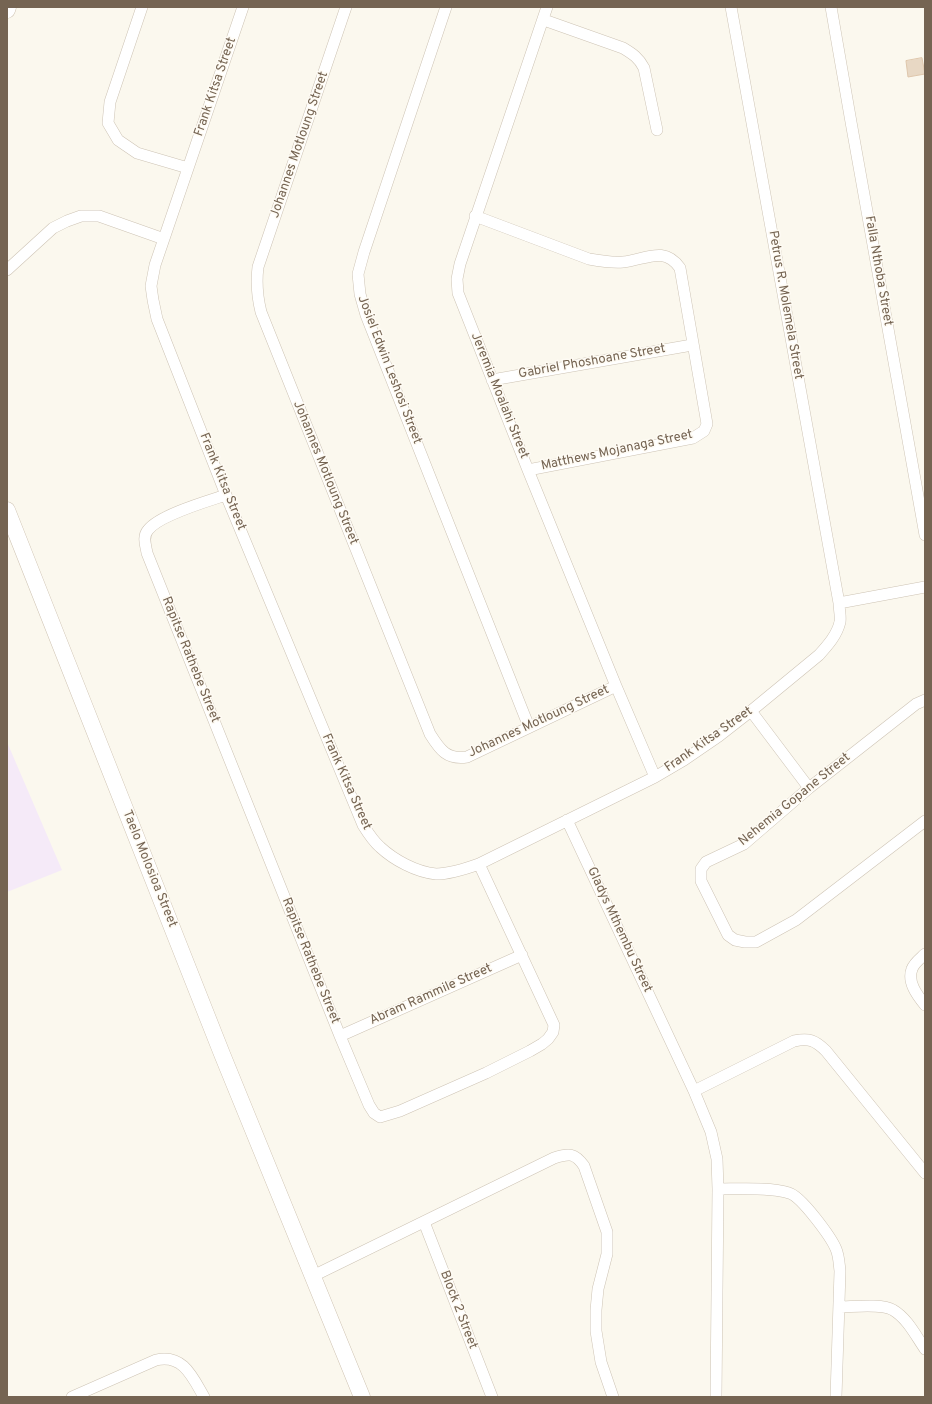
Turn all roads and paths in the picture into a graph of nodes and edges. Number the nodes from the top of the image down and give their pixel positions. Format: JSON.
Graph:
{"nodes":[{"id":1,"x":8,"y":7,"type":"edge"},
{"id":2,"x":142,"y":7,"type":"edge"},
{"id":3,"x":243,"y":7,"type":"edge"},
{"id":4,"x":346,"y":7,"type":"edge"},
{"id":5,"x":446,"y":7,"type":"edge"},
{"id":6,"x":547,"y":7,"type":"edge"},
{"id":7,"x":731,"y":7,"type":"edge"},
{"id":8,"x":831,"y":7,"type":"edge"},
{"id":9,"x":7,"y":10,"type":"edge"},
{"id":10,"x":544,"y":20,"type":"junction"},
{"id":11,"x":657,"y":130,"type":"dead end"},
{"id":12,"x":188,"y":168,"type":"junction"},
{"id":13,"x":475,"y":216,"type":"junction"},
{"id":14,"x":164,"y":239,"type":"junction"},
{"id":15,"x":7,"y":270,"type":"edge"},
{"id":16,"x":692,"y":344,"type":"junction"},
{"id":17,"x":492,"y":380,"type":"junction"},
{"id":18,"x":528,"y":470,"type":"junction"},
{"id":19,"x":226,"y":495,"type":"junction"},
{"id":20,"x":7,"y":510,"type":"edge"},
{"id":21,"x":925,"y":535,"type":"edge"},
{"id":22,"x":925,"y":587,"type":"edge"},
{"id":23,"x":839,"y":603,"type":"junction"},
{"id":24,"x":616,"y":686,"type":"junction"},
{"id":25,"x":925,"y":700,"type":"edge"},
{"id":26,"x":751,"y":711,"type":"junction"},
{"id":27,"x":528,"y":727,"type":"junction"},
{"id":28,"x":655,"y":777,"type":"junction"},
{"id":29,"x":809,"y":788,"type":"junction"},
{"id":30,"x":567,"y":820,"type":"junction"},
{"id":31,"x":925,"y":821,"type":"edge"},
{"id":32,"x":479,"y":864,"type":"junction"},
{"id":33,"x":522,"y":954,"type":"junction"},
{"id":34,"x":925,"y":954,"type":"edge"},
{"id":35,"x":925,"y":1004,"type":"edge"},
{"id":36,"x":340,"y":1036,"type":"junction"},
{"id":37,"x":694,"y":1091,"type":"junction"},
{"id":38,"x":925,"y":1173,"type":"edge"},
{"id":39,"x":718,"y":1189,"type":"junction"},
{"id":40,"x":424,"y":1222,"type":"junction"},
{"id":41,"x":313,"y":1276,"type":"junction"},
{"id":42,"x":839,"y":1307,"type":"junction"},
{"id":43,"x":925,"y":1348,"type":"edge"},
{"id":44,"x":72,"y":1397,"type":"edge"},
{"id":45,"x":204,"y":1397,"type":"edge"},
{"id":46,"x":362,"y":1397,"type":"edge"},
{"id":47,"x":492,"y":1397,"type":"edge"},
{"id":48,"x":613,"y":1397,"type":"edge"},
{"id":49,"x":716,"y":1397,"type":"edge"},
{"id":50,"x":836,"y":1397,"type":"edge"}],
"edges":[{"from":1,"to":9,"type":"street"},
{"from":2,"to":12,"type":"street"},
{"from":3,"to":12,"type":"street","name":"Frank Kitsa Street"},
{"from":4,"to":27,"type":"street","name":"Johannes Motloung Street"},
{"from":5,"to":27,"type":"street","name":"Josiel Edwin Leshosi Street"},
{"from":6,"to":10,"type":"street","name":"Jeremia Moalahi Street"},
{"from":7,"to":23,"type":"street","name":"Petrus R. Molemela Street"},
{"from":8,"to":21,"type":"street","name":"Falla Nthoba Street"},
{"from":10,"to":11,"type":"street"},
{"from":10,"to":13,"type":"street","name":"Jeremia Moalahi Street"},
{"from":12,"to":14,"type":"street","name":"Frank Kitsa Street"},
{"from":13,"to":16,"type":"street","name":"Matthews Mojanaga Street"},
{"from":13,"to":17,"type":"street","name":"Jeremia Moalahi Street"},
{"from":14,"to":15,"type":"street"},
{"from":14,"to":19,"type":"street","name":"Frank Kitsa Street"},
{"from":16,"to":17,"type":"street","name":"Gabriel Phoshoane Street"},
{"from":16,"to":18,"type":"street","name":"Matthews Mojanaga Street"},
{"from":17,"to":18,"type":"street","name":"Jeremia Moalahi Street"},
{"from":18,"to":24,"type":"street","name":"Jeremia Moalahi Street"},
{"from":19,"to":32,"type":"street","name":"Frank Kitsa Street"},
{"from":19,"to":36,"type":"street","name":"Rapitse Rathebe Street"},
{"from":20,"to":41,"type":"street","name":"Taelo Molosioa Street"},
{"from":22,"to":23,"type":"street"},
{"from":23,"to":26,"type":"street","name":"Frank Kitsa Street"},
{"from":24,"to":27,"type":"street","name":"Johannes Motloung Street"},
{"from":24,"to":28,"type":"street","name":"Jeremia Moalahi Street"},
{"from":25,"to":29,"type":"street","name":"Nehemia Gopane Street"},
{"from":26,"to":28,"type":"street","name":"Frank Kitsa Street"},
{"from":26,"to":29,"type":"street"},
{"from":28,"to":30,"type":"street","name":"Frank Kitsa Street"},
{"from":29,"to":31,"type":"street","name":"Nehemia Gopane Street"},
{"from":30,"to":32,"type":"street","name":"Frank Kitsa Street"},
{"from":30,"to":37,"type":"street","name":"Gladys Mthembu Street"},
{"from":32,"to":33,"type":"street","name":"Rapitse Rathebe Street"},
{"from":33,"to":36,"type":"street","name":"Abram Rammile Street"},
{"from":33,"to":36,"type":"street","name":"Rapitse Rathebe Street"},
{"from":34,"to":35,"type":"street"},
{"from":37,"to":38,"type":"street"},
{"from":37,"to":39,"type":"street","name":"Gladys Mthembu Street"},
{"from":39,"to":42,"type":"street"},
{"from":39,"to":49,"type":"street","name":"Gladys Mthembu Street"},
{"from":40,"to":41,"type":"street"},
{"from":40,"to":47,"type":"street","name":"Block 2 Street"},
{"from":40,"to":48,"type":"street"},
{"from":41,"to":46,"type":"street","name":"Taelo Molosioa Street"},
{"from":42,"to":43,"type":"street"},
{"from":42,"to":50,"type":"street"},
{"from":44,"to":45,"type":"street"}]}
